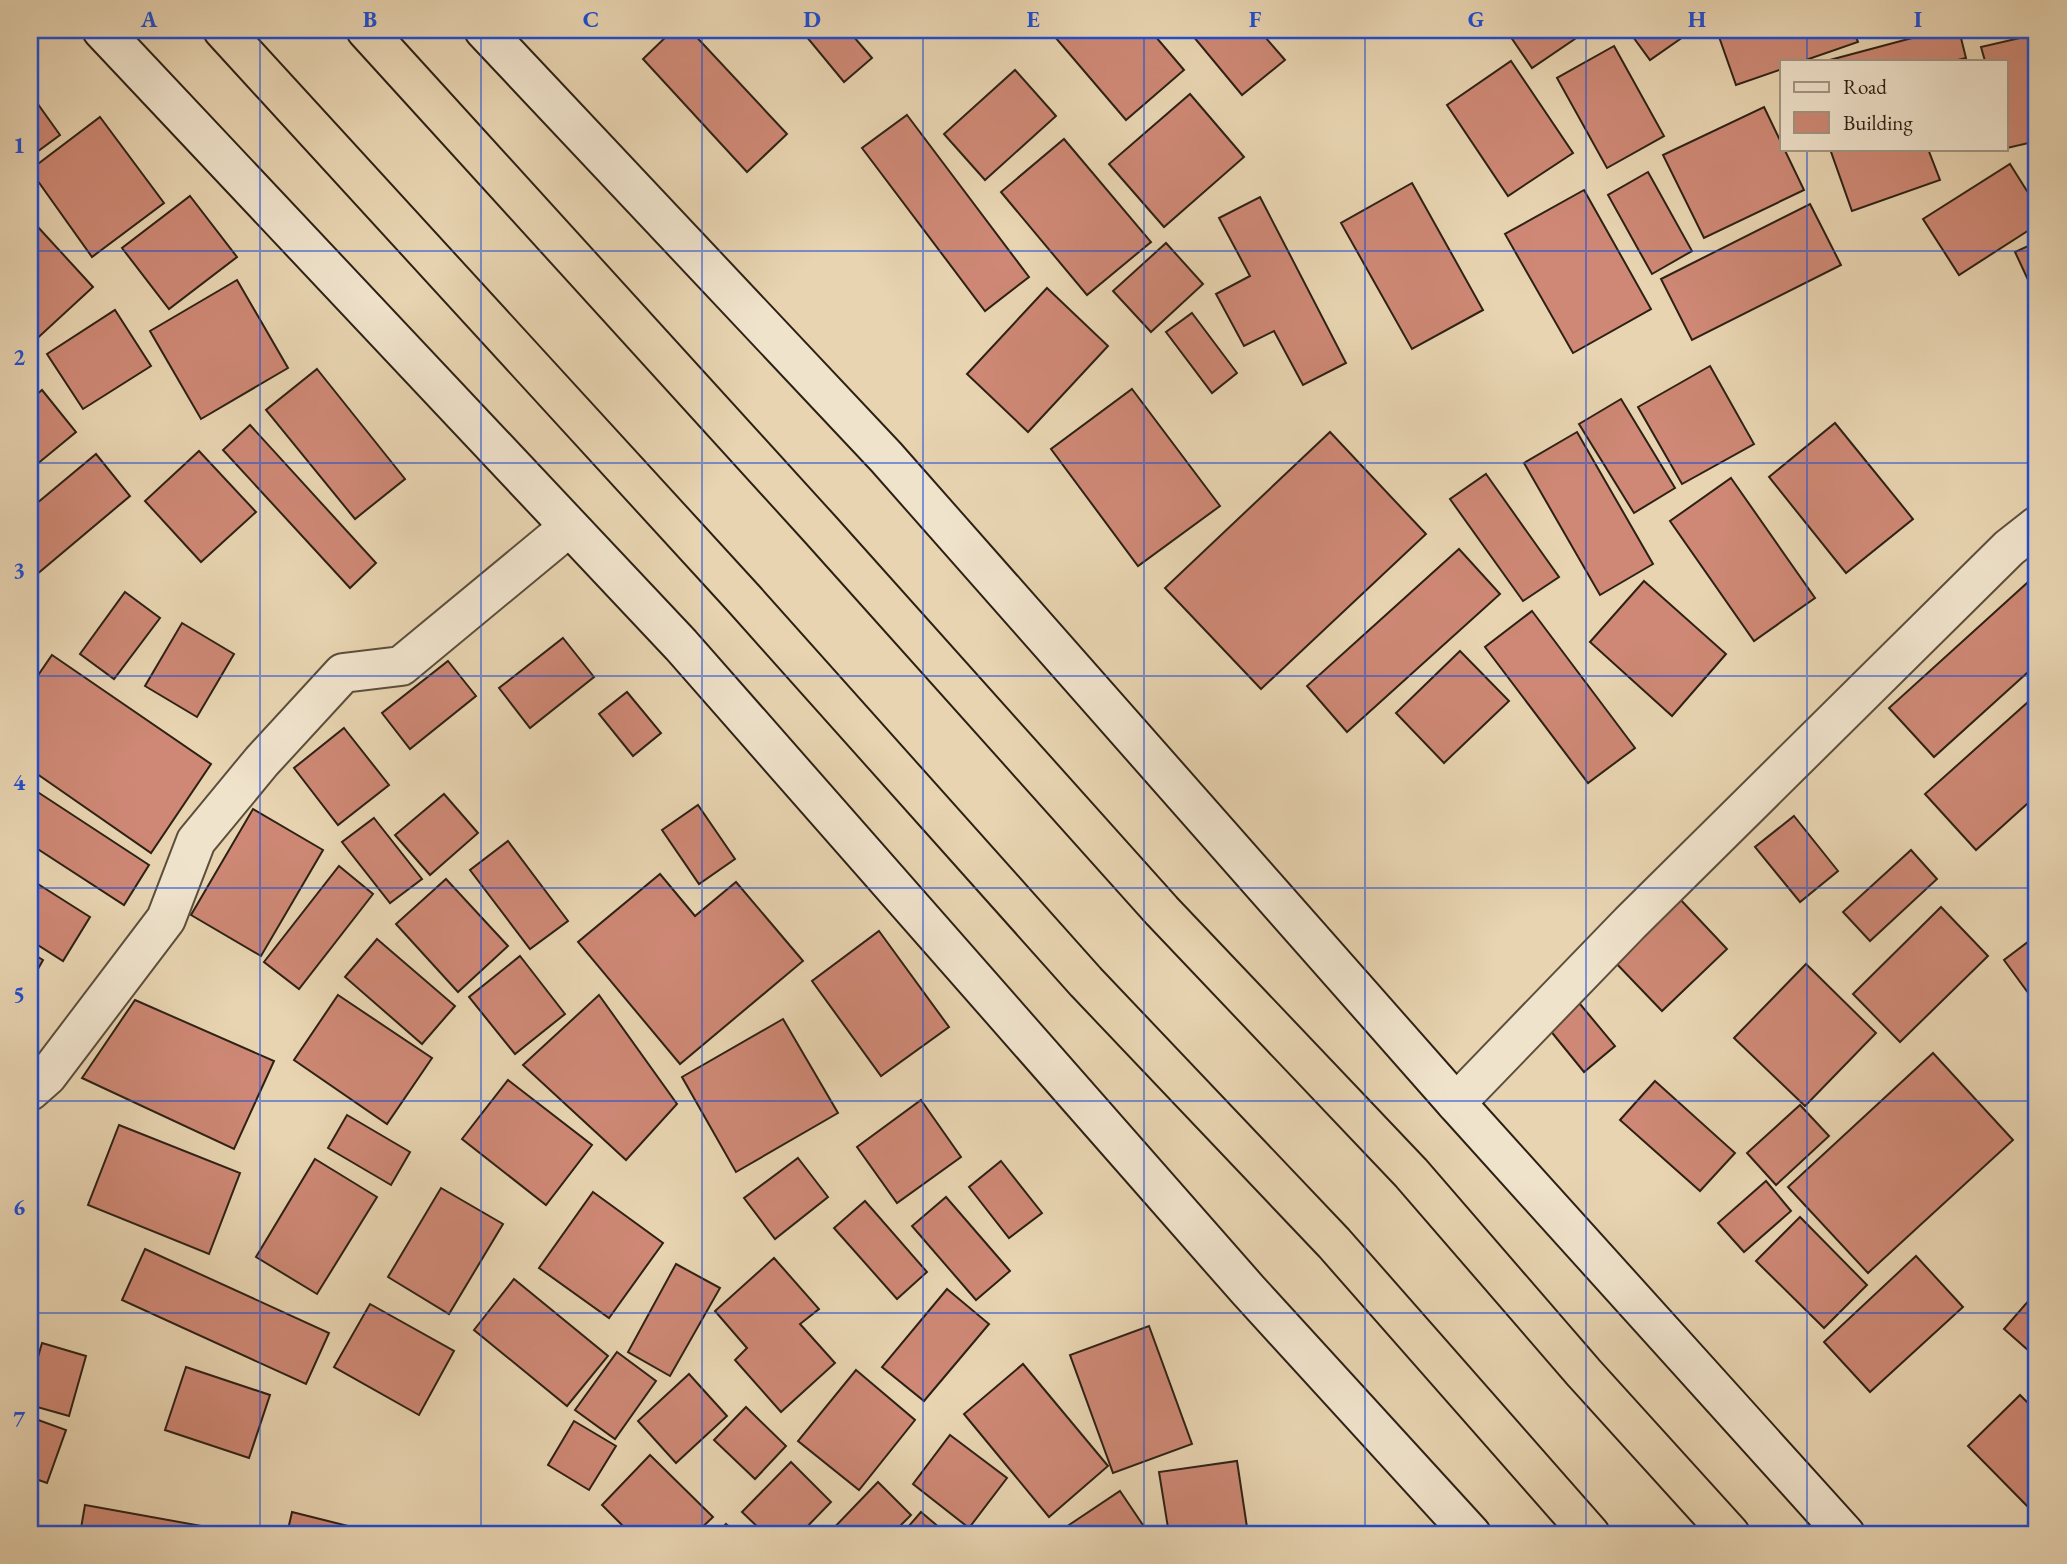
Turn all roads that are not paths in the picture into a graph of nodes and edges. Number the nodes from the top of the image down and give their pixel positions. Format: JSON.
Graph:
{"nodes":[{"id":1,"x":102,"y":30,"type":"edge"},
{"id":2,"x":223,"y":30,"type":"edge"},
{"id":3,"x":366,"y":30,"type":"edge"},
{"id":4,"x":484,"y":30,"type":"edge"},
{"id":5,"x":2037,"y":526,"type":"edge"},
{"id":6,"x":569,"y":527,"type":"junction"},
{"id":7,"x":30,"y":1091,"type":"edge"},
{"id":8,"x":1456,"y":1103,"type":"junction"},
{"id":9,"x":1471,"y":1534,"type":"edge"},
{"id":10,"x":1590,"y":1534,"type":"edge"},
{"id":11,"x":1730,"y":1534,"type":"edge"},
{"id":12,"x":1844,"y":1534,"type":"edge"}],
"edges":[{"from":1,"to":6,"type":"street"},
{"from":2,"to":10,"type":"highway"},
{"from":3,"to":11,"type":"highway"},
{"from":4,"to":8,"type":"street"},
{"from":5,"to":8,"type":"street"},
{"from":6,"to":7,"type":"street"},
{"from":6,"to":9,"type":"street"},
{"from":8,"to":12,"type":"street"}]}
